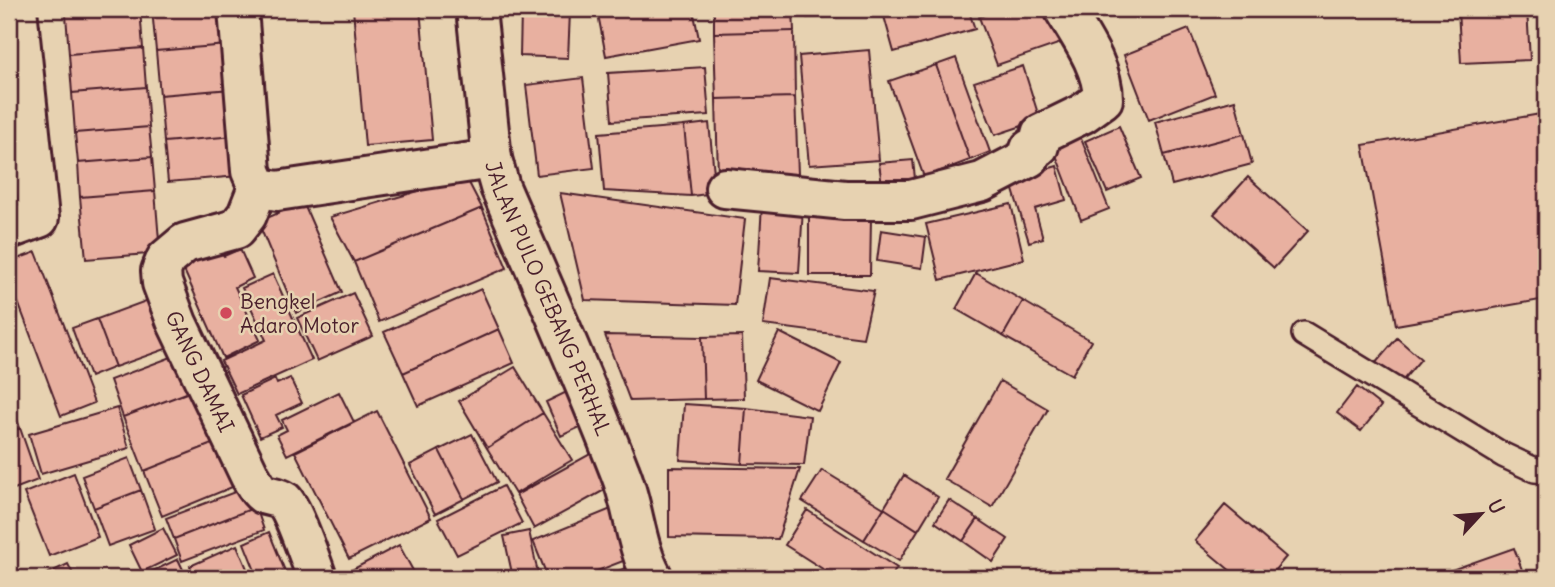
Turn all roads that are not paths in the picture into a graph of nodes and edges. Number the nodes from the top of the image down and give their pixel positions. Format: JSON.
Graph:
{"nodes":[{"id":1,"x":17,"y":9,"type":"edge"},
{"id":2,"x":239,"y":9,"type":"edge"},
{"id":3,"x":476,"y":9,"type":"edge"},
{"id":4,"x":1064,"y":9,"type":"edge"},
{"id":5,"x":492,"y":159,"type":"junction"},
{"id":6,"x":258,"y":187,"type":"junction"},
{"id":7,"x":725,"y":187,"type":"dead end"},
{"id":8,"x":9,"y":229,"type":"edge"},
{"id":9,"x":1304,"y":334,"type":"dead end"},
{"id":10,"x":1546,"y":471,"type":"edge"},
{"id":11,"x":317,"y":578,"type":"edge"},
{"id":12,"x":653,"y":578,"type":"edge"}],
"edges":[{"from":1,"to":8,"type":"street"},
{"from":2,"to":6,"type":"street"},
{"from":3,"to":5,"type":"street","name":"JALAN PULO GEBANG PERHAL"},
{"from":4,"to":7,"type":"street"},
{"from":5,"to":6,"type":"street"},
{"from":5,"to":12,"type":"street","name":"JALAN PULO GEBANG PERHAL"},
{"from":6,"to":11,"type":"street","name":"GANG DAMAI"},
{"from":9,"to":10,"type":"lane"}]}
